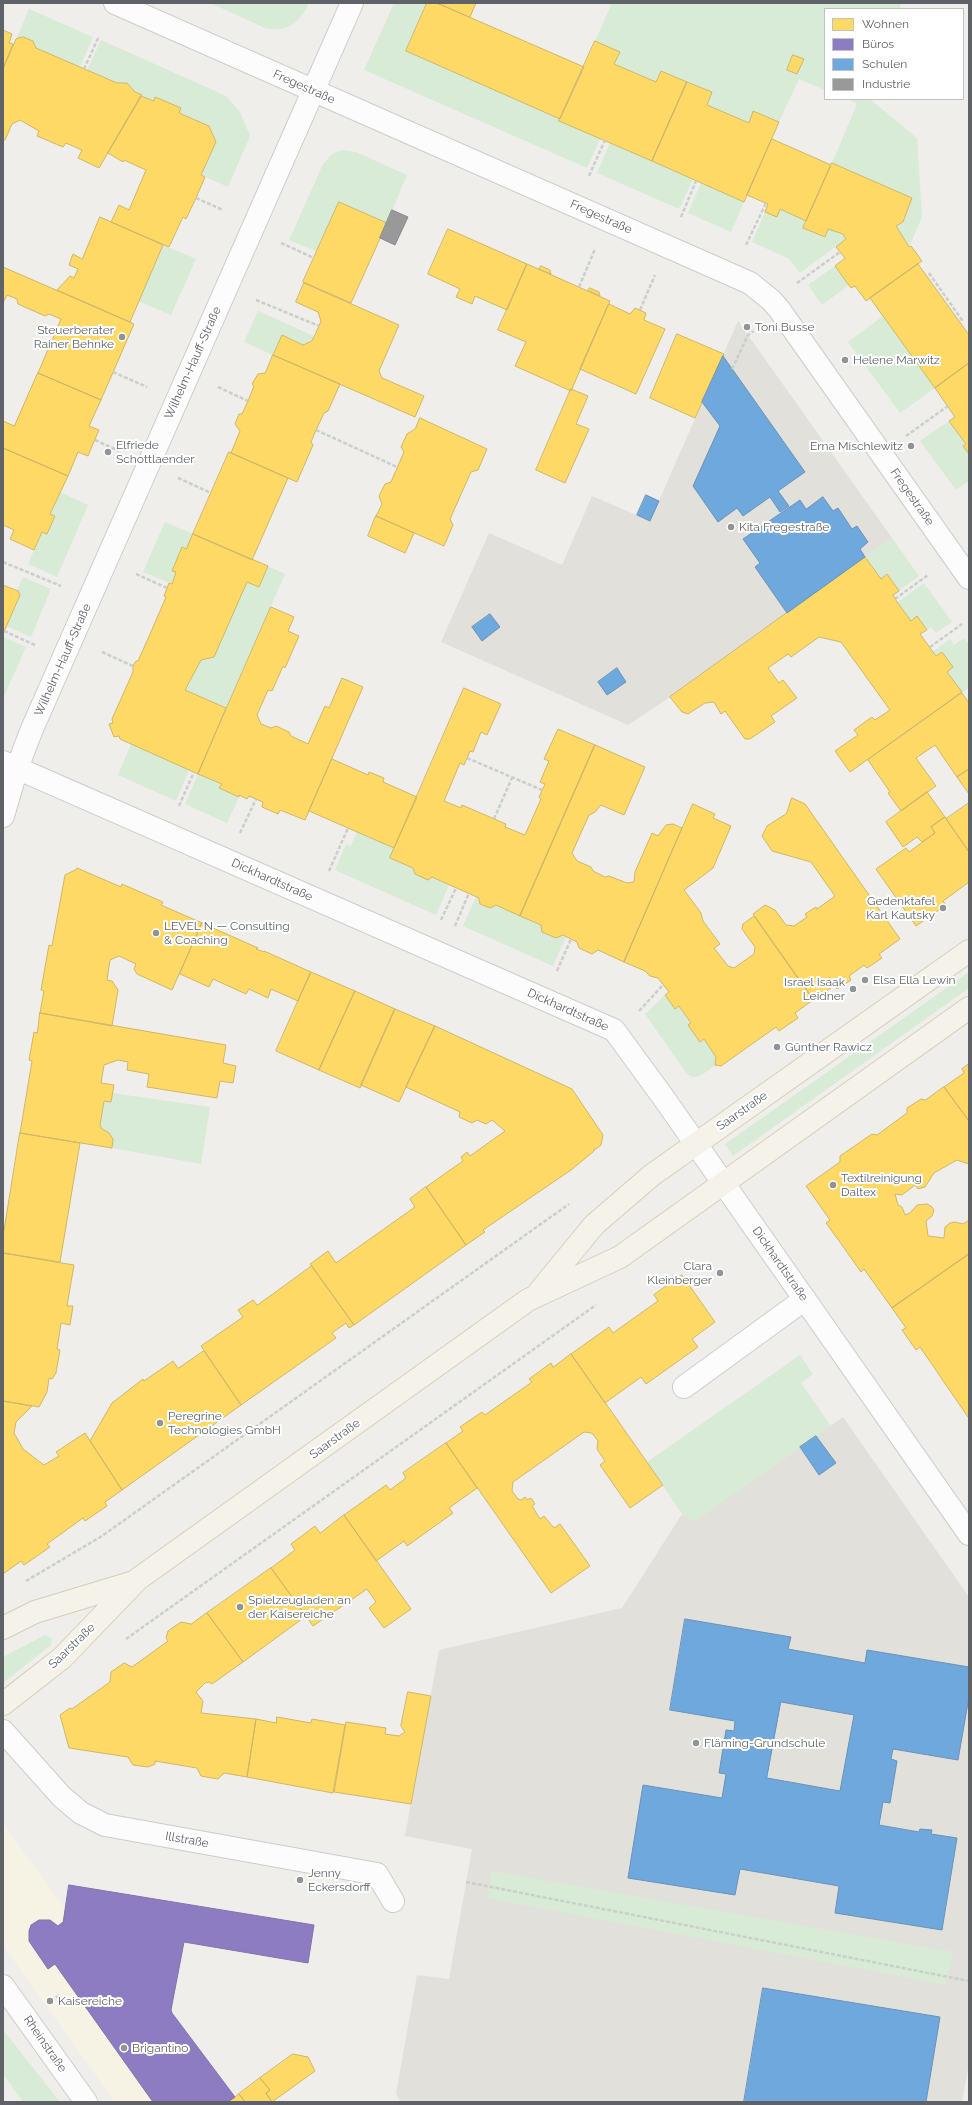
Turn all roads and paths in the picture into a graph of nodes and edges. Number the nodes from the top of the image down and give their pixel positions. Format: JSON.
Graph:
{"nodes":[{"id":1,"x":114,"y":3,"type":"edge"},
{"id":2,"x":352,"y":3,"type":"edge"},
{"id":3,"x":99,"y":36,"type":"dead end"},
{"id":4,"x":84,"y":69,"type":"dead end"},
{"id":5,"x":313,"y":90,"type":"junction"},
{"id":6,"x":605,"y":140,"type":"dead end"},
{"id":7,"x":589,"y":176,"type":"dead end"},
{"id":8,"x":696,"y":181,"type":"dead end"},
{"id":9,"x":196,"y":198,"type":"dead end"},
{"id":10,"x":766,"y":203,"type":"dead end"},
{"id":11,"x":223,"y":210,"type":"dead end"},
{"id":12,"x":681,"y":217,"type":"dead end"},
{"id":13,"x":281,"y":243,"type":"dead end"},
{"id":14,"x":746,"y":246,"type":"dead end"},
{"id":15,"x":596,"y":248,"type":"dead end"},
{"id":16,"x":840,"y":252,"type":"dead end"},
{"id":17,"x":314,"y":258,"type":"dead end"},
{"id":18,"x":929,"y":272,"type":"dead end"},
{"id":19,"x":655,"y":274,"type":"dead end"},
{"id":20,"x":796,"y":284,"type":"dead end"},
{"id":21,"x":579,"y":287,"type":"dead end"},
{"id":22,"x":256,"y":300,"type":"dead end"},
{"id":23,"x":640,"y":310,"type":"dead end"},
{"id":24,"x":960,"y":322,"type":"dead end"},
{"id":25,"x":319,"y":326,"type":"dead end"},
{"id":26,"x":754,"y":330,"type":"dead end"},
{"id":27,"x":732,"y":369,"type":"dead end"},
{"id":28,"x":113,"y":372,"type":"dead end"},
{"id":29,"x":147,"y":387,"type":"dead end"},
{"id":30,"x":218,"y":388,"type":"dead end"},
{"id":31,"x":248,"y":401,"type":"dead end"},
{"id":32,"x":948,"y":406,"type":"dead end"},
{"id":33,"x":316,"y":430,"type":"dead end"},
{"id":34,"x":905,"y":437,"type":"dead end"},
{"id":35,"x":95,"y":440,"type":"dead end"},
{"id":36,"x":120,"y":451,"type":"dead end"},
{"id":37,"x":397,"y":467,"type":"dead end"},
{"id":38,"x":178,"y":478,"type":"dead end"},
{"id":39,"x":211,"y":493,"type":"dead end"},
{"id":40,"x":3,"y":562,"type":"edge"},
{"id":41,"x":136,"y":574,"type":"dead end"},
{"id":42,"x":928,"y":575,"type":"dead end"},
{"id":43,"x":969,"y":578,"type":"edge"},
{"id":44,"x":61,"y":586,"type":"dead end"},
{"id":45,"x":167,"y":588,"type":"dead end"},
{"id":46,"x":895,"y":598,"type":"dead end"},
{"id":47,"x":962,"y":624,"type":"dead end"},
{"id":48,"x":4,"y":631,"type":"dead end"},
{"id":49,"x":35,"y":645,"type":"dead end"},
{"id":50,"x":930,"y":647,"type":"dead end"},
{"id":51,"x":102,"y":652,"type":"dead end"},
{"id":52,"x":133,"y":666,"type":"dead end"},
{"id":53,"x":467,"y":758,"type":"dead end"},
{"id":54,"x":10,"y":765,"type":"edge"},
{"id":55,"x":194,"y":772,"type":"dead end"},
{"id":56,"x":512,"y":778,"type":"junction"},
{"id":57,"x":542,"y":790,"type":"dead end"},
{"id":58,"x":256,"y":799,"type":"dead end"},
{"id":59,"x":178,"y":808,"type":"dead end"},
{"id":60,"x":3,"y":816,"type":"edge"},
{"id":61,"x":494,"y":819,"type":"dead end"},
{"id":62,"x":348,"y":828,"type":"dead end"},
{"id":63,"x":240,"y":834,"type":"dead end"},
{"id":64,"x":328,"y":873,"type":"dead end"},
{"id":65,"x":456,"y":888,"type":"dead end"},
{"id":66,"x":469,"y":893,"type":"dead end"},
{"id":67,"x":440,"y":922,"type":"dead end"},
{"id":68,"x":454,"y":928,"type":"dead end"},
{"id":69,"x":571,"y":939,"type":"dead end"},
{"id":70,"x":969,"y":951,"type":"edge"},
{"id":71,"x":556,"y":973,"type":"dead end"},
{"id":72,"x":663,"y":985,"type":"dead end"},
{"id":73,"x":969,"y":1008,"type":"edge"},
{"id":74,"x":637,"y":1013,"type":"dead end"},
{"id":75,"x":695,"y":1143,"type":"junction"},
{"id":76,"x":724,"y":1184,"type":"junction"},
{"id":77,"x":574,"y":1201,"type":"dead end"},
{"id":78,"x":535,"y":1296,"type":"junction"},
{"id":79,"x":804,"y":1299,"type":"junction"},
{"id":80,"x":600,"y":1301,"type":"dead end"},
{"id":81,"x":684,"y":1387,"type":"dead end"},
{"id":82,"x":969,"y":1534,"type":"edge"},
{"id":83,"x":25,"y":1581,"type":"dead end"},
{"id":84,"x":135,"y":1582,"type":"junction"},
{"id":85,"x":3,"y":1628,"type":"edge"},
{"id":86,"x":122,"y":1642,"type":"dead end"},
{"id":87,"x":3,"y":1704,"type":"edge"},
{"id":88,"x":3,"y":1731,"type":"edge"},
{"id":89,"x":466,"y":1882,"type":"dead end"},
{"id":90,"x":393,"y":1901,"type":"dead end"},
{"id":91,"x":969,"y":1981,"type":"edge"},
{"id":92,"x":3,"y":1986,"type":"edge"},
{"id":93,"x":59,"y":1995,"type":"dead end"},
{"id":94,"x":50,"y":2001,"type":"dead end"},
{"id":95,"x":86,"y":2102,"type":"edge"}],
"edges":[{"from":1,"to":5,"type":"street","name":"Fregestraße"},
{"from":2,"to":5,"type":"street","name":"Wilhelm-Hauff-Straße"},
{"from":3,"to":4,"type":"path"},
{"from":5,"to":43,"type":"street","name":"Fregestraße"},
{"from":5,"to":54,"type":"street","name":"Wilhelm-Hauff-Straße"},
{"from":6,"to":7,"type":"path"},
{"from":8,"to":12,"type":"path"},
{"from":9,"to":11,"type":"path"},
{"from":10,"to":14,"type":"path"},
{"from":13,"to":17,"type":"path"},
{"from":15,"to":21,"type":"path"},
{"from":16,"to":20,"type":"path"},
{"from":18,"to":24,"type":"path"},
{"from":19,"to":23,"type":"path"},
{"from":22,"to":25,"type":"path"},
{"from":26,"to":27,"type":"path"},
{"from":28,"to":29,"type":"path"},
{"from":30,"to":31,"type":"path"},
{"from":32,"to":34,"type":"path"},
{"from":33,"to":37,"type":"path"},
{"from":35,"to":36,"type":"path"},
{"from":38,"to":39,"type":"path"},
{"from":40,"to":44,"type":"path"},
{"from":41,"to":45,"type":"path"},
{"from":42,"to":46,"type":"path"},
{"from":47,"to":50,"type":"path"},
{"from":48,"to":49,"type":"path"},
{"from":51,"to":52,"type":"path"},
{"from":53,"to":56,"type":"path"},
{"from":54,"to":60,"type":"street","name":"Wilhelm-Hauff-Straße"},
{"from":54,"to":75,"type":"street","name":"Dickhardtstraße"},
{"from":55,"to":59,"type":"path"},
{"from":56,"to":57,"type":"path"},
{"from":56,"to":61,"type":"path"},
{"from":58,"to":63,"type":"path"},
{"from":62,"to":64,"type":"path"},
{"from":65,"to":67,"type":"path"},
{"from":66,"to":68,"type":"path"},
{"from":69,"to":71,"type":"path"},
{"from":70,"to":75,"type":"main road","name":"Saarstraße"},
{"from":72,"to":74,"type":"path"},
{"from":73,"to":76,"type":"main road","name":"Saarstraße"},
{"from":75,"to":76,"type":"street","name":"Dickhardtstraße"},
{"from":75,"to":78,"type":"main road","name":"Saarstraße"},
{"from":76,"to":78,"type":"main road","name":"Saarstraße"},
{"from":76,"to":79,"type":"street","name":"Dickhardtstraße"},
{"from":77,"to":83,"type":"path"},
{"from":78,"to":84,"type":"main road","name":"Saarstraße"},
{"from":79,"to":81,"type":"street"},
{"from":79,"to":82,"type":"street","name":"Dickhardtstraße"},
{"from":80,"to":86,"type":"path"},
{"from":84,"to":85,"type":"main road","name":"Saarstraße"},
{"from":84,"to":87,"type":"main road","name":"Saarstraße"},
{"from":88,"to":90,"type":"street","name":"Illstraße"},
{"from":89,"to":91,"type":"path"},
{"from":92,"to":95,"type":"street","name":"Rheinstraße"},
{"from":93,"to":94,"type":"path"}]}
